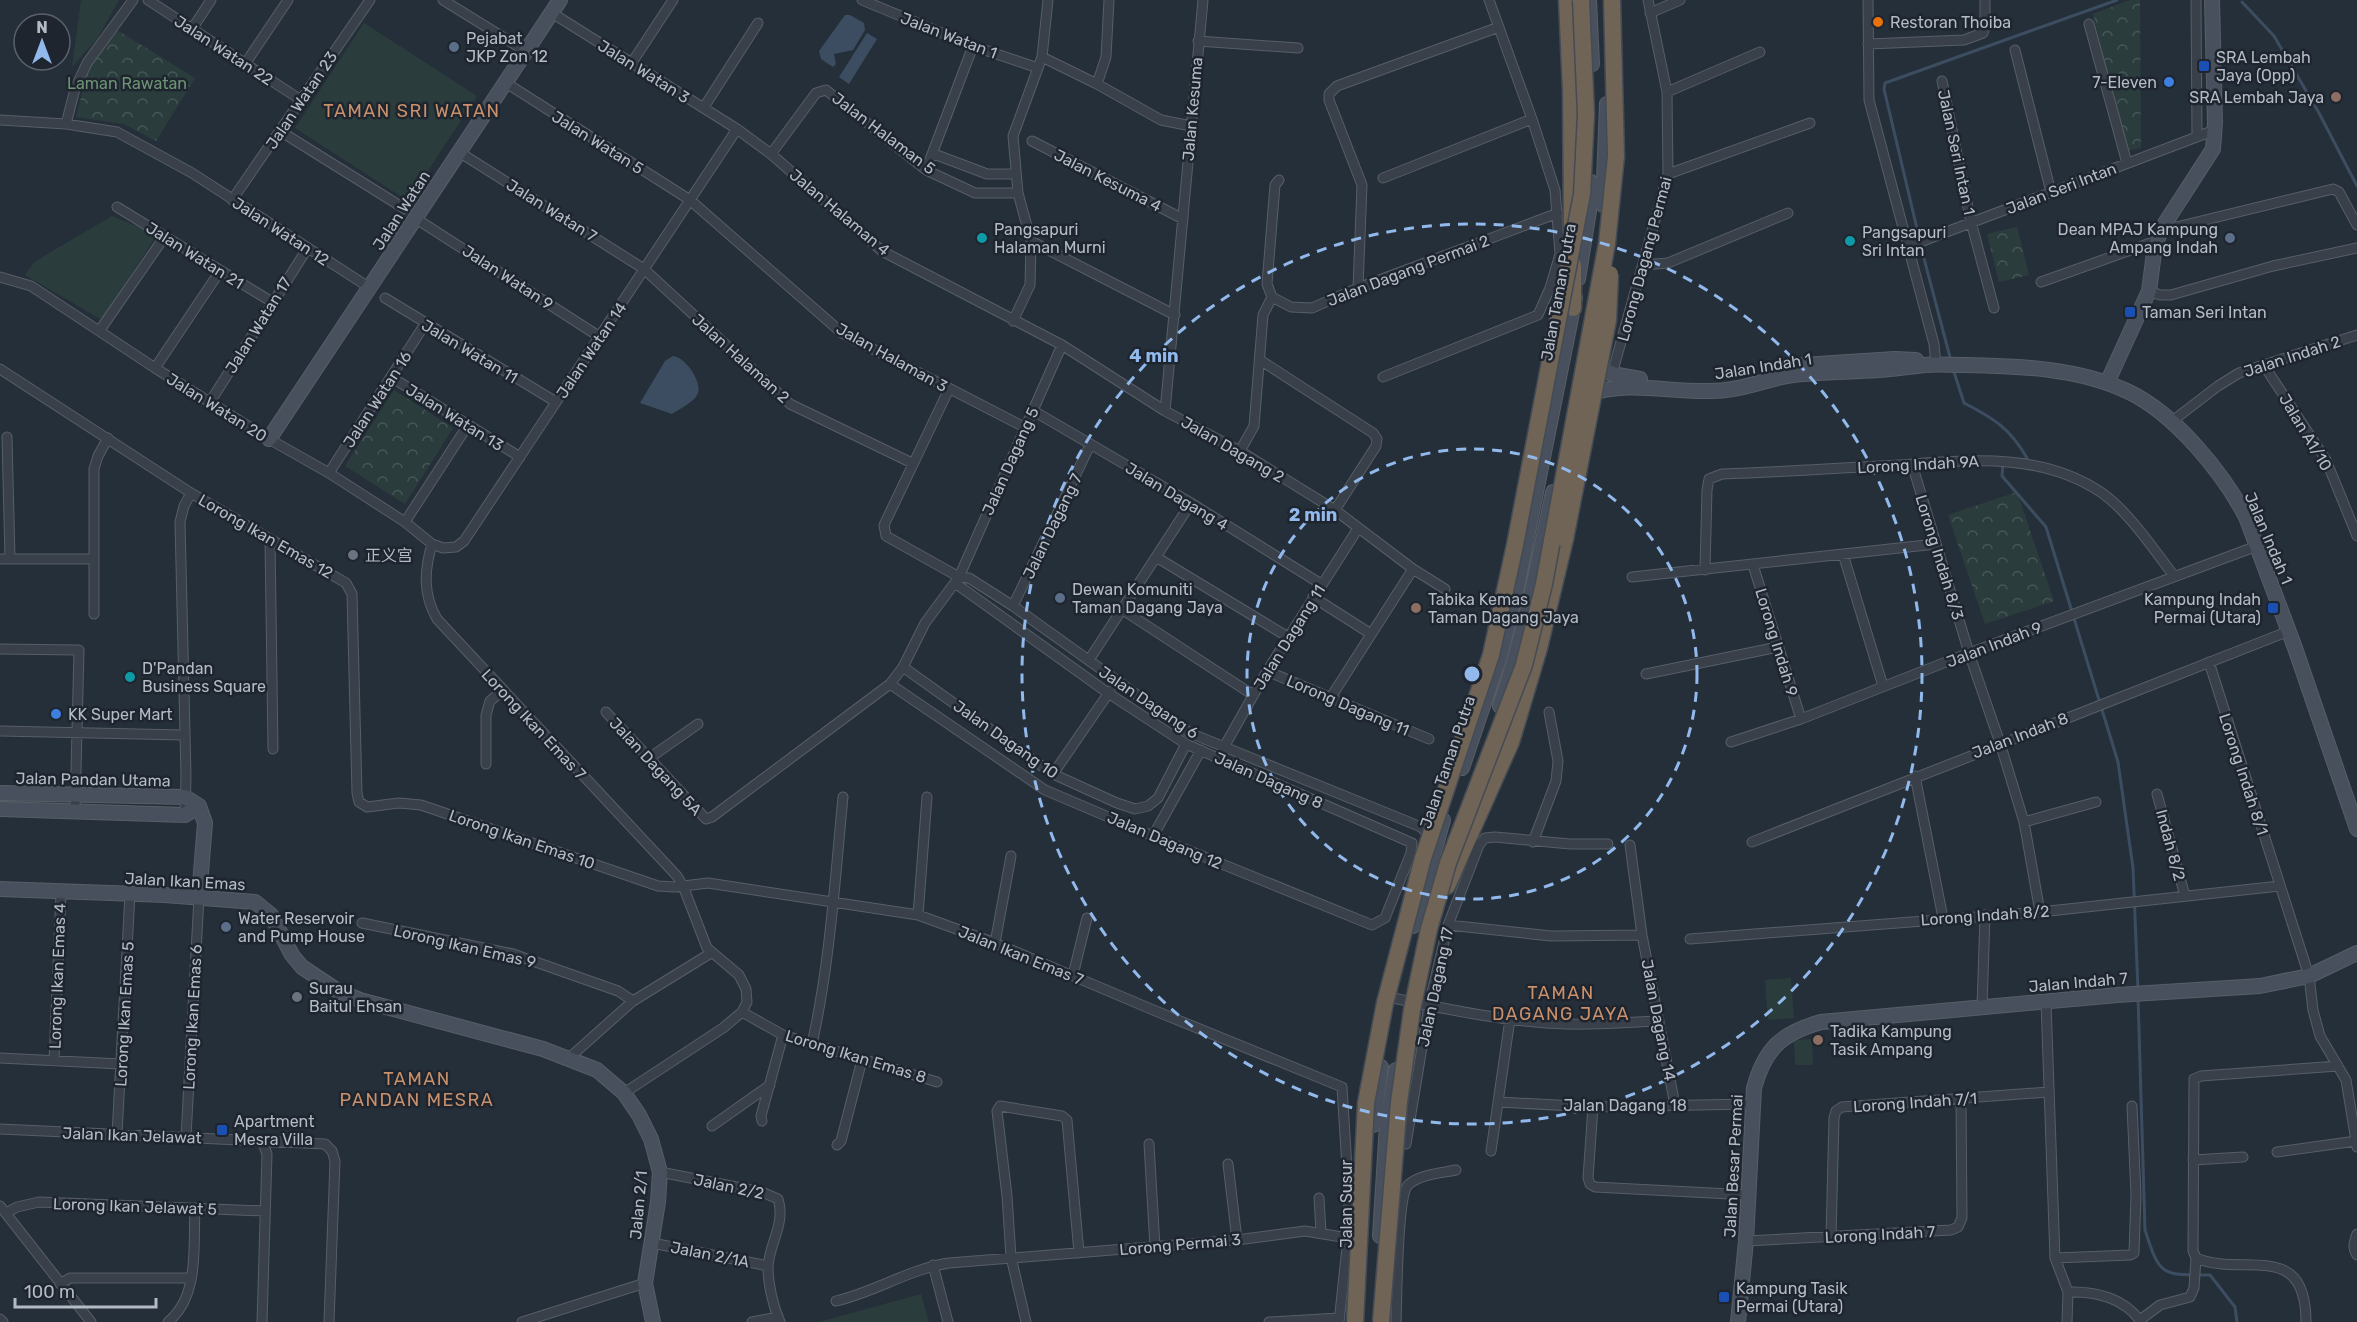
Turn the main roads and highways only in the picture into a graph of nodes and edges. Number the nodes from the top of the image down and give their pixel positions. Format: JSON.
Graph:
{"nodes":[{"id":1,"x":1567,"y":0,"type":"edge"},
{"id":2,"x":1581,"y":0,"type":"edge"},
{"id":3,"x":1612,"y":0,"type":"edge"},
{"id":4,"x":1607,"y":243,"type":"junction"},
{"id":5,"x":1573,"y":308,"type":"road end"},
{"id":6,"x":1515,"y":661,"type":"road end"},
{"id":7,"x":1492,"y":784,"type":"junction"},
{"id":8,"x":1428,"y":928,"type":"road end"},
{"id":9,"x":1344,"y":1321,"type":"edge"},
{"id":10,"x":1381,"y":1322,"type":"edge"}],
"edges":[{"from":1,"to":5,"type":"highway"},
{"from":2,"to":9,"type":"highway","bridge":true},
{"from":3,"to":4,"type":"highway","bridge":true},
{"from":4,"to":7,"type":"highway","bridge":true},
{"from":4,"to":10,"type":"highway","bridge":true},
{"from":6,"to":7,"type":"highway"},
{"from":7,"to":8,"type":"highway"}]}
